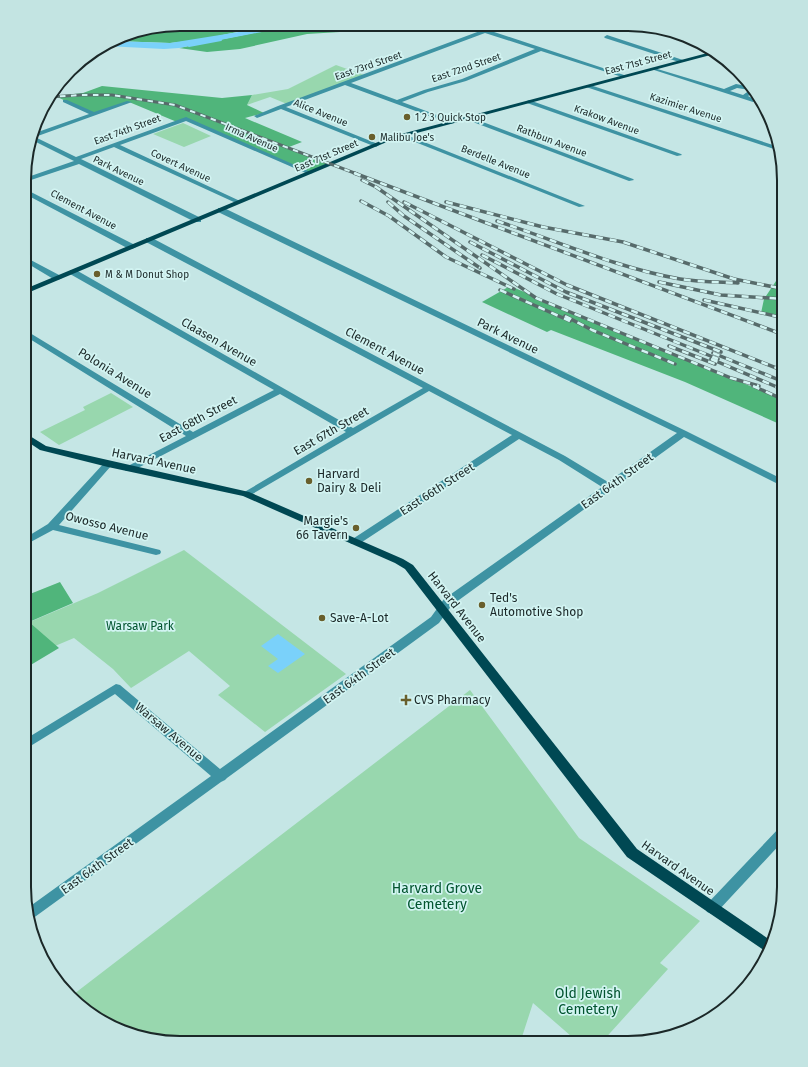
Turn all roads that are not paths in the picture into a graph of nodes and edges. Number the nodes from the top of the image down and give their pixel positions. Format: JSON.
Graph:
{"nodes":[{"id":1,"x":486,"y":31,"type":"joint"},
{"id":2,"x":607,"y":37,"type":"dead end"},
{"id":3,"x":541,"y":49,"type":"junction"},
{"id":4,"x":709,"y":55,"type":"edge"},
{"id":5,"x":681,"y":61,"type":"junction"},
{"id":6,"x":656,"y":69,"type":"junction"},
{"id":7,"x":624,"y":76,"type":"junction"},
{"id":8,"x":344,"y":83,"type":"junction"},
{"id":9,"x":588,"y":86,"type":"junction"},
{"id":10,"x":745,"y":88,"type":"edge"},
{"id":11,"x":723,"y":90,"type":"junction"},
{"id":12,"x":750,"y":94,"type":"edge"},
{"id":13,"x":743,"y":97,"type":"junction"},
{"id":14,"x":753,"y":100,"type":"dead end"},
{"id":15,"x":65,"y":101,"type":"dead end"},
{"id":16,"x":129,"y":102,"type":"dead end"},
{"id":17,"x":397,"y":102,"type":"junction"},
{"id":18,"x":529,"y":102,"type":"junction"},
{"id":19,"x":280,"y":107,"type":"junction"},
{"id":20,"x":94,"y":114,"type":"junction"},
{"id":21,"x":257,"y":116,"type":"dead end"},
{"id":22,"x":467,"y":118,"type":"junction"},
{"id":23,"x":186,"y":119,"type":"joint"},
{"id":24,"x":452,"y":122,"type":"junction"},
{"id":25,"x":39,"y":133,"type":"edge"},
{"id":26,"x":402,"y":135,"type":"junction"},
{"id":27,"x":37,"y":140,"type":"edge"},
{"id":28,"x":114,"y":145,"type":"junction"},
{"id":29,"x":376,"y":145,"type":"junction"},
{"id":30,"x":773,"y":147,"type":"edge"},
{"id":31,"x":679,"y":155,"type":"dead end"},
{"id":32,"x":76,"y":160,"type":"junction"},
{"id":33,"x":310,"y":173,"type":"junction"},
{"id":34,"x":31,"y":178,"type":"edge"},
{"id":35,"x":631,"y":180,"type":"dead end"},
{"id":36,"x":31,"y":194,"type":"edge"},
{"id":37,"x":238,"y":202,"type":"junction"},
{"id":38,"x":581,"y":206,"type":"dead end"},
{"id":39,"x":221,"y":210,"type":"junction"},
{"id":40,"x":198,"y":220,"type":"junction"},
{"id":41,"x":148,"y":240,"type":"junction"},
{"id":42,"x":132,"y":247,"type":"junction"},
{"id":43,"x":31,"y":262,"type":"edge"},
{"id":44,"x":73,"y":272,"type":"junction"},
{"id":45,"x":58,"y":278,"type":"junction"},
{"id":46,"x":31,"y":289,"type":"edge"},
{"id":47,"x":31,"y":335,"type":"edge"},
{"id":48,"x":429,"y":388,"type":"junction"},
{"id":49,"x":279,"y":390,"type":"junction"},
{"id":50,"x":353,"y":432,"type":"junction"},
{"id":51,"x":683,"y":433,"type":"junction"},
{"id":52,"x":518,"y":435,"type":"junction"},
{"id":53,"x":193,"y":436,"type":"junction"},
{"id":54,"x":31,"y":440,"type":"edge"},
{"id":55,"x":108,"y":464,"type":"junction"},
{"id":56,"x":129,"y":469,"type":"junction"},
{"id":57,"x":777,"y":480,"type":"edge"},
{"id":58,"x":609,"y":487,"type":"junction"},
{"id":59,"x":246,"y":494,"type":"junction"},
{"id":60,"x":52,"y":526,"type":"junction"},
{"id":61,"x":31,"y":538,"type":"edge"},
{"id":62,"x":355,"y":542,"type":"junction"},
{"id":63,"x":156,"y":552,"type":"dead end"},
{"id":64,"x":442,"y":609,"type":"junction"},
{"id":65,"x":31,"y":742,"type":"edge"},
{"id":66,"x":221,"y":776,"type":"junction"},
{"id":67,"x":777,"y":838,"type":"edge"},
{"id":68,"x":712,"y":908,"type":"junction"},
{"id":69,"x":33,"y":912,"type":"edge"},
{"id":70,"x":766,"y":945,"type":"edge"}],
"edges":[{"from":1,"to":3,"type":"street"},
{"from":1,"to":8,"type":"street","name":"East 73rd Street"},
{"from":2,"to":5,"type":"street"},
{"from":3,"to":7,"type":"street"},
{"from":3,"to":17,"type":"street","name":"East 72nd Street"},
{"from":4,"to":5,"type":"main road","name":"East 71st Street"},
{"from":5,"to":6,"type":"main road","name":"East 71st Street"},
{"from":6,"to":7,"type":"main road","name":"East 71st Street"},
{"from":6,"to":11,"type":"street"},
{"from":7,"to":9,"type":"main road","name":"East 71st Street"},
{"from":8,"to":17,"type":"street"},
{"from":8,"to":19,"type":"street","name":"East 73rd Street"},
{"from":9,"to":18,"type":"main road","name":"East 71st Street"},
{"from":9,"to":30,"type":"street","name":"Kazimier Avenue"},
{"from":10,"to":11,"type":"street"},
{"from":11,"to":13,"type":"street"},
{"from":12,"to":13,"type":"street"},
{"from":13,"to":14,"type":"street"},
{"from":15,"to":20,"type":"street"},
{"from":16,"to":20,"type":"street"},
{"from":17,"to":24,"type":"street"},
{"from":18,"to":22,"type":"main road","name":"East 71st Street"},
{"from":18,"to":31,"type":"street","name":"Krakow Avenue"},
{"from":19,"to":21,"type":"street","name":"East 73rd Street"},
{"from":19,"to":29,"type":"street","name":"Alice Avenue"},
{"from":20,"to":25,"type":"street"},
{"from":22,"to":24,"type":"main road","name":"East 71st Street"},
{"from":22,"to":35,"type":"street","name":"Rathbun Avenue"},
{"from":23,"to":28,"type":"street","name":"East 74th Street"},
{"from":23,"to":33,"type":"street","name":"Irma Avenue"},
{"from":24,"to":26,"type":"main road","name":"East 71st Street"},
{"from":26,"to":29,"type":"main road","name":"East 71st Street"},
{"from":26,"to":38,"type":"street","name":"Berdelle Avenue"},
{"from":27,"to":32,"type":"street","name":"Park Avenue"},
{"from":28,"to":32,"type":"street","name":"East 74th Street"},
{"from":28,"to":37,"type":"street","name":"Covert Avenue"},
{"from":29,"to":33,"type":"main road","name":"East 71st Street"},
{"from":32,"to":34,"type":"street","name":"East 74th Street"},
{"from":32,"to":40,"type":"street","name":"Park Avenue"},
{"from":33,"to":37,"type":"main road","name":"East 71st Street"},
{"from":36,"to":42,"type":"street","name":"Clement Avenue"},
{"from":37,"to":39,"type":"main road","name":"East 71st Street"},
{"from":39,"to":40,"type":"main road","name":"East 71st Street"},
{"from":39,"to":51,"type":"street","name":"Park Avenue"},
{"from":40,"to":41,"type":"main road","name":"East 71st Street"},
{"from":41,"to":42,"type":"main road","name":"East 71st Street"},
{"from":41,"to":48,"type":"street","name":"Clement Avenue"},
{"from":42,"to":44,"type":"main road","name":"East 71st Street"},
{"from":43,"to":45,"type":"street"},
{"from":44,"to":45,"type":"main road","name":"East 71st Street"},
{"from":44,"to":49,"type":"street","name":"Claasen Avenue"},
{"from":45,"to":46,"type":"main road","name":"East 71st Street"},
{"from":47,"to":53,"type":"street","name":"Polonia Avenue"},
{"from":48,"to":50,"type":"street","name":"East 67th Street"},
{"from":48,"to":52,"type":"street","name":"Clement Avenue"},
{"from":49,"to":50,"type":"street","name":"Claasen Avenue"},
{"from":49,"to":53,"type":"street","name":"East 68th Street"},
{"from":50,"to":59,"type":"street","name":"East 67th Street"},
{"from":51,"to":57,"type":"street","name":"Park Avenue"},
{"from":51,"to":58,"type":"street","name":"East 64th Street"},
{"from":52,"to":58,"type":"street","name":"Clement Avenue"},
{"from":52,"to":62,"type":"street","name":"East 66th Street"},
{"from":53,"to":56,"type":"street","name":"East 68th Street"},
{"from":54,"to":55,"type":"main road","name":"Harvard Avenue"},
{"from":55,"to":56,"type":"main road","name":"Harvard Avenue"},
{"from":55,"to":60,"type":"street"},
{"from":56,"to":59,"type":"main road","name":"Harvard Avenue"},
{"from":58,"to":64,"type":"street","name":"East 64th Street"},
{"from":59,"to":62,"type":"main road","name":"Harvard Avenue"},
{"from":60,"to":61,"type":"street"},
{"from":60,"to":63,"type":"street","name":"Owosso Avenue"},
{"from":62,"to":64,"type":"main road","name":"Harvard Avenue"},
{"from":64,"to":66,"type":"street","name":"East 64th Street"},
{"from":64,"to":68,"type":"main road","name":"Harvard Avenue"},
{"from":65,"to":66,"type":"street","name":"Warsaw Avenue"},
{"from":66,"to":69,"type":"street","name":"East 64th Street"},
{"from":67,"to":68,"type":"street"},
{"from":68,"to":70,"type":"main road","name":"Harvard Avenue"}]}
